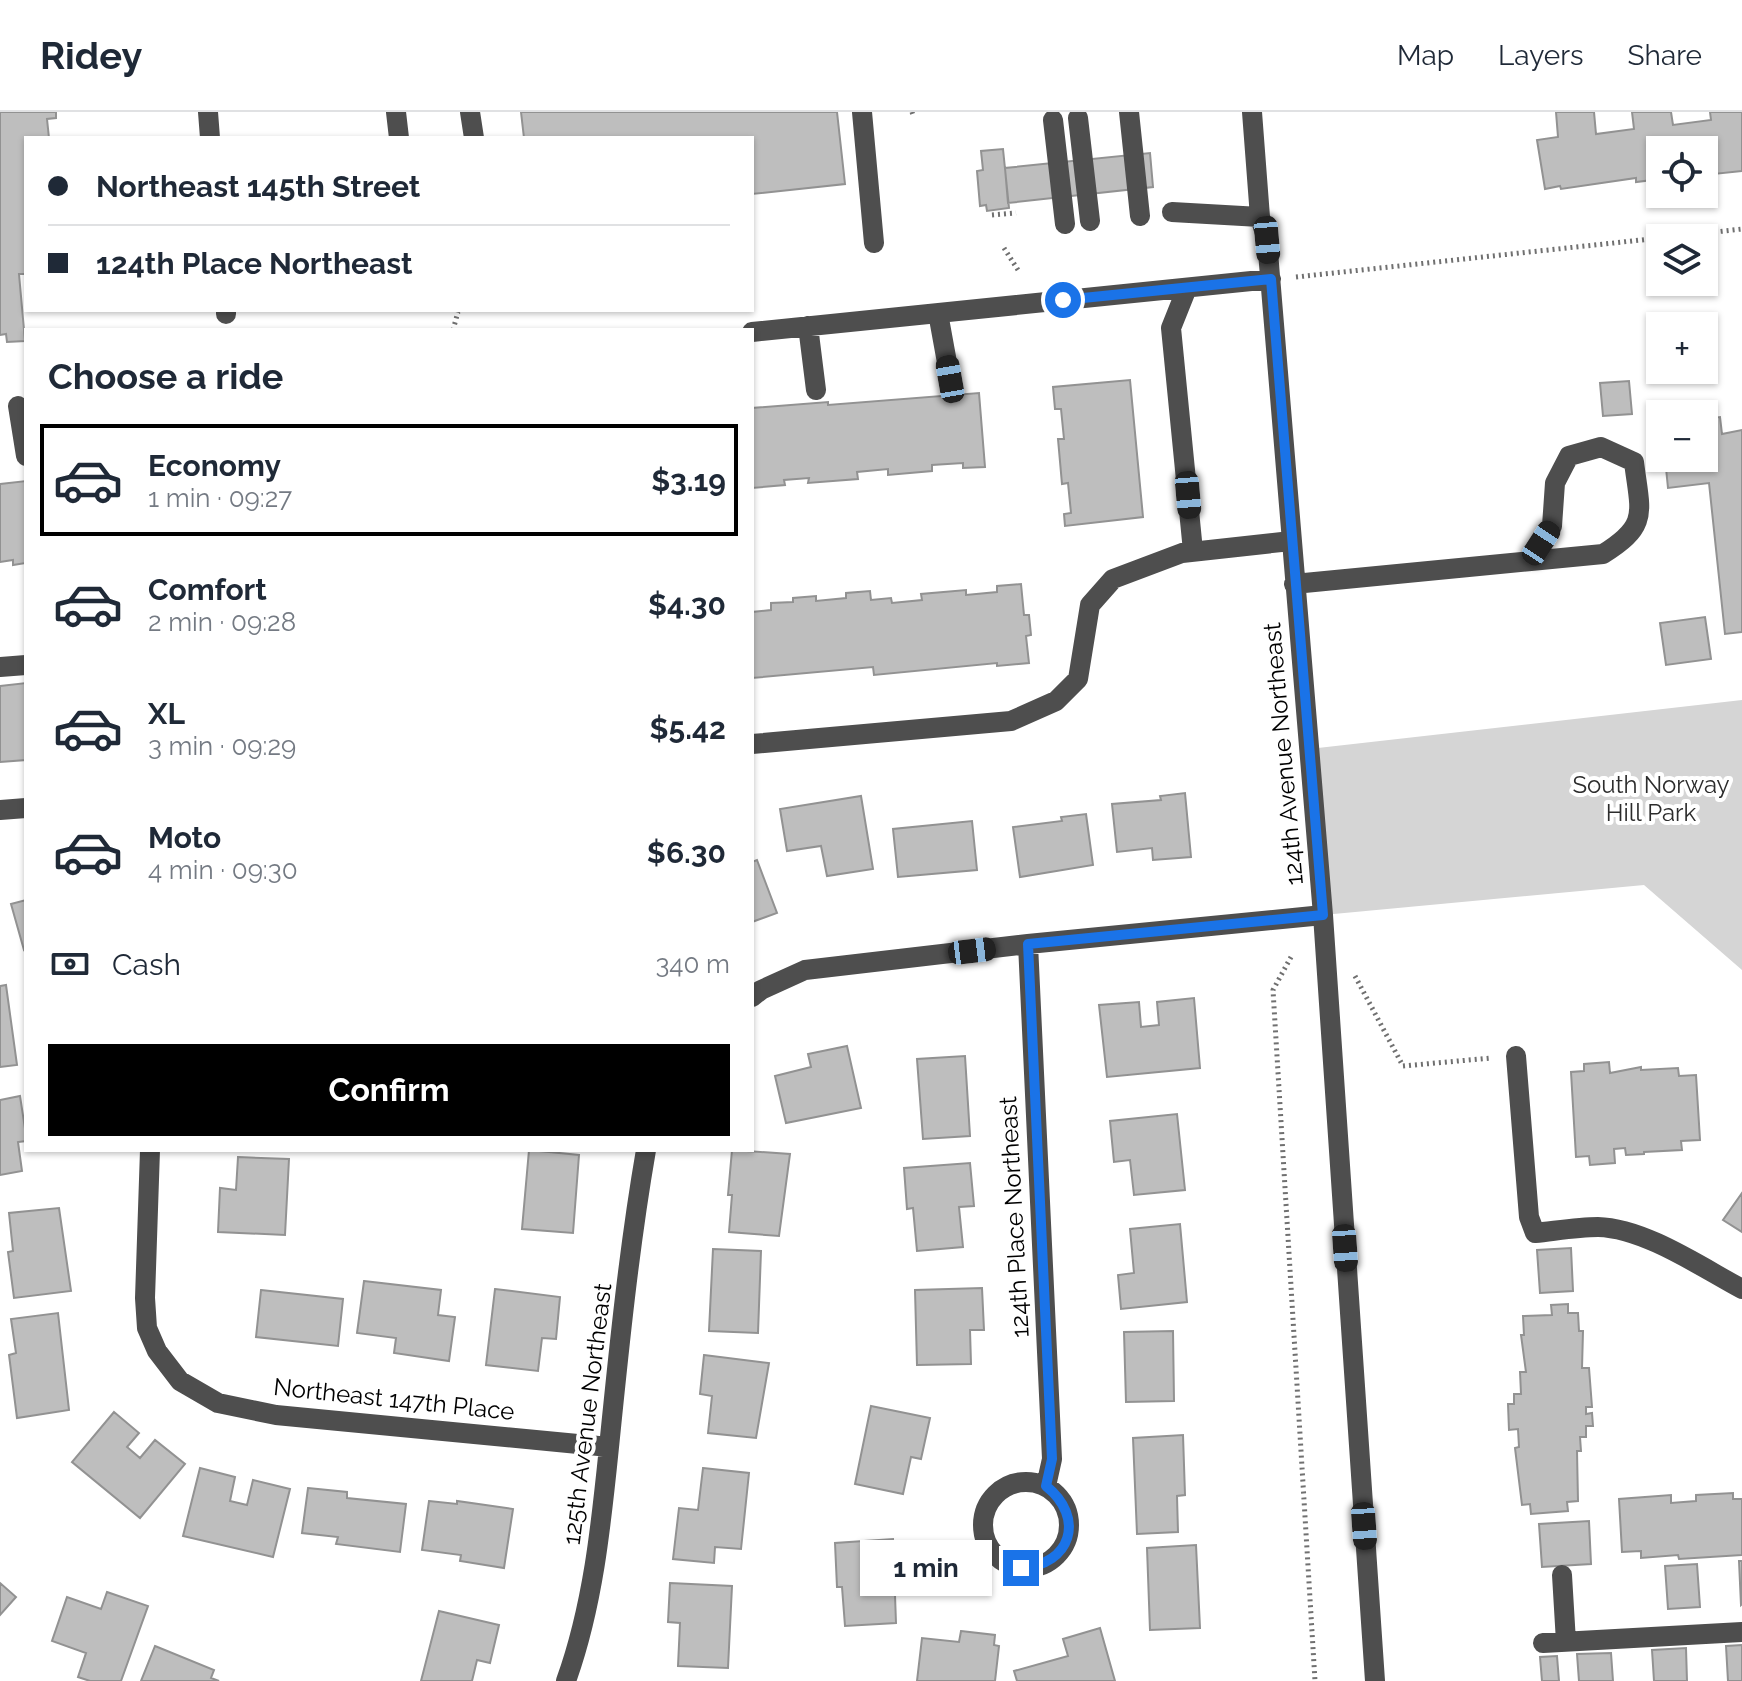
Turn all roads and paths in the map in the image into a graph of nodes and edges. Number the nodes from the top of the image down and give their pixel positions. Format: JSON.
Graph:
{"nodes":[{"id":1,"x":208,"y":112,"type":"edge"},
{"id":2,"x":396,"y":112,"type":"edge"},
{"id":3,"x":470,"y":112,"type":"edge"},
{"id":4,"x":862,"y":112,"type":"edge"},
{"id":5,"x":1252,"y":112,"type":"edge"},
{"id":6,"x":1122,"y":113,"type":"edge"},
{"id":7,"x":1084,"y":117,"type":"dead end"},
{"id":8,"x":1047,"y":120,"type":"dead end"},
{"id":9,"x":210,"y":136,"type":"edge"},
{"id":10,"x":399,"y":136,"type":"edge"},
{"id":11,"x":474,"y":136,"type":"edge"},
{"id":12,"x":1172,"y":212,"type":"dead end"},
{"id":13,"x":1016,"y":213,"type":"dead end"},
{"id":14,"x":992,"y":215,"type":"dead end"},
{"id":15,"x":1133,"y":216,"type":"dead end"},
{"id":16,"x":1260,"y":217,"type":"junction"},
{"id":17,"x":1096,"y":220,"type":"dead end"},
{"id":18,"x":1058,"y":224,"type":"dead end"},
{"id":19,"x":1742,"y":229,"type":"edge"},
{"id":20,"x":1718,"y":232,"type":"edge"},
{"id":21,"x":1646,"y":239,"type":"edge"},
{"id":22,"x":874,"y":243,"type":"dead end"},
{"id":23,"x":1004,"y":248,"type":"dead end"},
{"id":24,"x":1018,"y":270,"type":"dead end"},
{"id":25,"x":1271,"y":279,"type":"junction"},
{"id":26,"x":1187,"y":288,"type":"junction"},
{"id":27,"x":938,"y":313,"type":"junction"},
{"id":28,"x":808,"y":326,"type":"junction"},
{"id":29,"x":754,"y":332,"type":"edge"},
{"id":30,"x":950,"y":379,"type":"dead end"},
{"id":31,"x":816,"y":390,"type":"dead end"},
{"id":32,"x":15,"y":406,"type":"edge"},
{"id":33,"x":24,"y":447,"type":"edge"},
{"id":34,"x":1291,"y":541,"type":"junction"},
{"id":35,"x":1193,"y":551,"type":"junction"},
{"id":36,"x":1529,"y":561,"type":"junction"},
{"id":37,"x":1294,"y":584,"type":"junction"},
{"id":38,"x":24,"y":665,"type":"edge"},
{"id":39,"x":0,"y":667,"type":"edge"},
{"id":40,"x":754,"y":744,"type":"edge"},
{"id":41,"x":24,"y":808,"type":"edge"},
{"id":42,"x":0,"y":810,"type":"edge"},
{"id":43,"x":1288,"y":868,"type":"dead end"},
{"id":44,"x":1290,"y":882,"type":"dead end"},
{"id":45,"x":1323,"y":915,"type":"junction"},
{"id":46,"x":1028,"y":944,"type":"junction"},
{"id":47,"x":1291,"y":957,"type":"dead end"},
{"id":48,"x":1352,"y":970,"type":"dead end"},
{"id":49,"x":754,"y":995,"type":"edge"},
{"id":50,"x":1516,"y":1056,"type":"joint"},
{"id":51,"x":150,"y":1152,"type":"edge"},
{"id":52,"x":646,"y":1152,"type":"edge"},
{"id":53,"x":1742,"y":1289,"type":"edge"},
{"id":54,"x":609,"y":1447,"type":"junction"},
{"id":55,"x":1046,"y":1486,"type":"junction"},
{"id":56,"x":1562,"y":1575,"type":"dead end"},
{"id":57,"x":1742,"y":1632,"type":"edge"},
{"id":58,"x":1566,"y":1642,"type":"junction"},
{"id":59,"x":1543,"y":1643,"type":"dead end"},
{"id":60,"x":566,"y":1681,"type":"edge"},
{"id":61,"x":1315,"y":1681,"type":"edge"},
{"id":62,"x":1375,"y":1681,"type":"edge"}],
"edges":[{"from":1,"to":9,"type":"street"},
{"from":2,"to":10,"type":"street"},
{"from":3,"to":11,"type":"street"},
{"from":4,"to":22,"type":"street"},
{"from":5,"to":16,"type":"street","name":"124th Avenue Northeast"},
{"from":6,"to":15,"type":"street"},
{"from":7,"to":17,"type":"street"},
{"from":8,"to":18,"type":"street"},
{"from":12,"to":16,"type":"street"},
{"from":13,"to":14,"type":"path"},
{"from":16,"to":25,"type":"street","name":"124th Avenue Northeast"},
{"from":19,"to":20,"type":"path"},
{"from":21,"to":25,"type":"path"},
{"from":23,"to":24,"type":"path"},
{"from":25,"to":26,"type":"street"},
{"from":25,"to":34,"type":"street","name":"124th Avenue Northeast"},
{"from":26,"to":27,"type":"street"},
{"from":26,"to":35,"type":"street"},
{"from":27,"to":28,"type":"street"},
{"from":27,"to":30,"type":"street"},
{"from":28,"to":29,"type":"street"},
{"from":28,"to":31,"type":"street"},
{"from":32,"to":33,"type":"street"},
{"from":34,"to":35,"type":"street"},
{"from":34,"to":37,"type":"street","name":"124th Avenue Northeast"},
{"from":35,"to":40,"type":"street"},
{"from":36,"to":36,"type":"street"},
{"from":36,"to":37,"type":"street"},
{"from":37,"to":45,"type":"street","name":"124th Avenue Northeast"},
{"from":38,"to":39,"type":"street"},
{"from":41,"to":42,"type":"street"},
{"from":43,"to":44,"type":"path"},
{"from":45,"to":46,"type":"street"},
{"from":45,"to":62,"type":"street","name":"124th Avenue Northeast"},
{"from":46,"to":49,"type":"street"},
{"from":46,"to":55,"type":"street","name":"124th Place Northeast"},
{"from":47,"to":61,"type":"path"},
{"from":48,"to":50,"type":"path"},
{"from":50,"to":53,"type":"street"},
{"from":51,"to":54,"type":"street","name":"Northeast 147th Place"},
{"from":52,"to":54,"type":"street","name":"125th Avenue Northeast"},
{"from":54,"to":60,"type":"street","name":"125th Avenue Northeast"},
{"from":55,"to":55,"type":"street"},
{"from":56,"to":58,"type":"street"},
{"from":57,"to":58,"type":"street"},
{"from":58,"to":59,"type":"street"}]}
